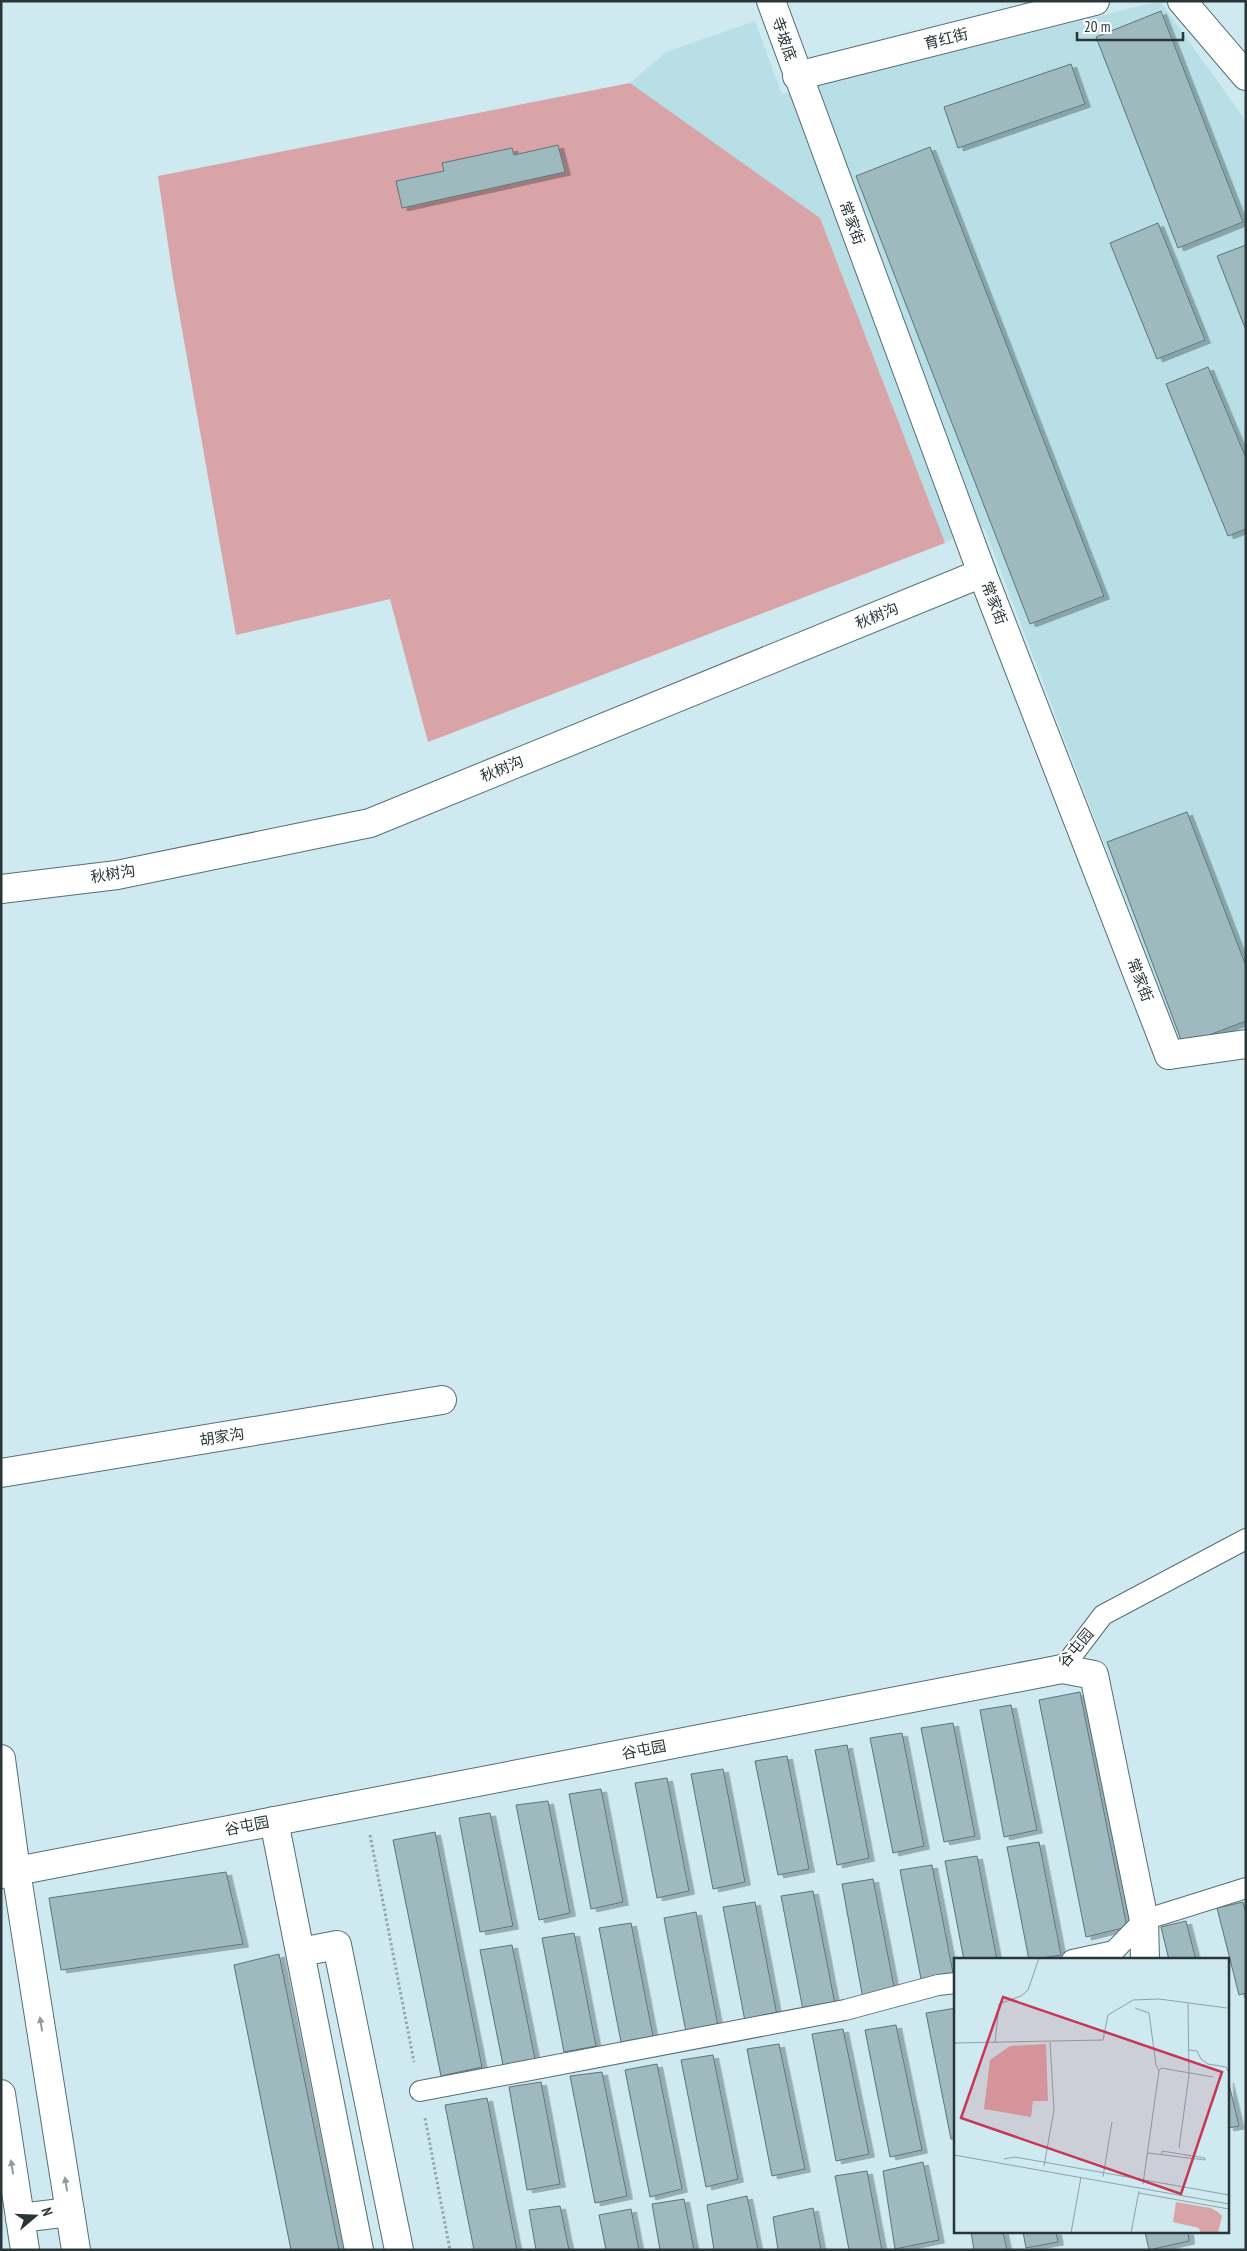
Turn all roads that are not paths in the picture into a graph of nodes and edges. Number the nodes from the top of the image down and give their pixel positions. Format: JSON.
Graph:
{"nodes":[{"id":1,"x":771,"y":1,"type":"edge"},
{"id":2,"x":1095,"y":1,"type":"edge"},
{"id":3,"x":1182,"y":1,"type":"edge"},
{"id":4,"x":797,"y":76,"type":"junction"},
{"id":5,"x":1246,"y":76,"type":"edge"},
{"id":6,"x":982,"y":573,"type":"junction"},
{"id":7,"x":1,"y":889,"type":"edge"},
{"id":8,"x":1246,"y":1044,"type":"edge"},
{"id":9,"x":442,"y":1400,"type":"dead end"},
{"id":10,"x":1,"y":1473,"type":"edge"},
{"id":11,"x":1246,"y":1539,"type":"edge"},
{"id":12,"x":1062,"y":1669,"type":"junction"},
{"id":13,"x":1,"y":1759,"type":"edge"},
{"id":14,"x":274,"y":1821,"type":"junction"},
{"id":15,"x":9,"y":1872,"type":"edge"},
{"id":16,"x":1246,"y":1888,"type":"edge"},
{"id":17,"x":1144,"y":1920,"type":"junction"},
{"id":18,"x":301,"y":1952,"type":"junction"},
{"id":19,"x":1080,"y":1958,"type":"edge"},
{"id":20,"x":1145,"y":1958,"type":"edge"},
{"id":21,"x":954,"y":1983,"type":"edge"},
{"id":22,"x":420,"y":2091,"type":"road end"},
{"id":23,"x":1,"y":2094,"type":"edge"},
{"id":24,"x":70,"y":2212,"type":"junction"},
{"id":25,"x":20,"y":2218,"type":"junction"},
{"id":26,"x":25,"y":2250,"type":"edge"},
{"id":27,"x":76,"y":2250,"type":"edge"},
{"id":28,"x":359,"y":2250,"type":"edge"},
{"id":29,"x":399,"y":2250,"type":"edge"}],
"edges":[{"from":1,"to":4,"type":"street","name":"寺坡底"},
{"from":2,"to":4,"type":"street","name":"育红街"},
{"from":3,"to":5,"type":"street"},
{"from":4,"to":6,"type":"street","name":"常家街"},
{"from":6,"to":7,"type":"street","name":"秋树沟"},
{"from":6,"to":8,"type":"street","name":"常家街"},
{"from":9,"to":10,"type":"street","name":"胡家沟"},
{"from":11,"to":12,"type":"lane","name":"谷屯园"},
{"from":12,"to":14,"type":"street","name":"谷屯园"},
{"from":12,"to":17,"type":"street"},
{"from":13,"to":15,"type":"street"},
{"from":14,"to":15,"type":"street","name":"谷屯园"},
{"from":14,"to":18,"type":"street"},
{"from":24,"to":15,"type":"street","one_way":true},
{"from":16,"to":17,"type":"lane"},
{"from":17,"to":19,"type":"lane"},
{"from":17,"to":20,"type":"street"},
{"from":18,"to":28,"type":"street"},
{"from":18,"to":29,"type":"street"},
{"from":21,"to":22,"type":"lane"},
{"from":25,"to":23,"type":"street","one_way":true},
{"from":24,"to":25,"type":"street"},
{"from":24,"to":27,"type":"street"},
{"from":25,"to":26,"type":"street"}]}
